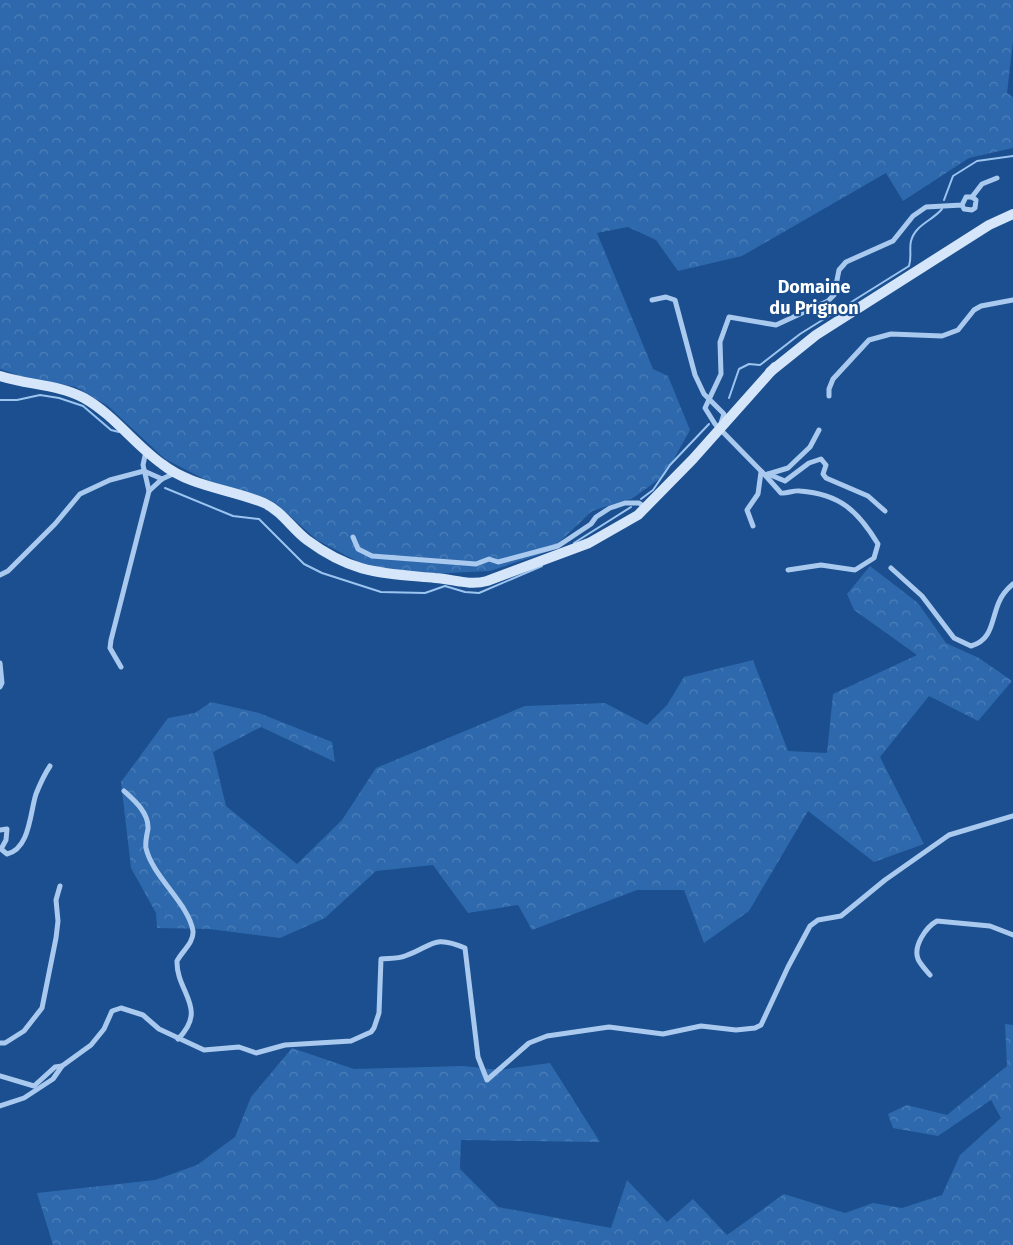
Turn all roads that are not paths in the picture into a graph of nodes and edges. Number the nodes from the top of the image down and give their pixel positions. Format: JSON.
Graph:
{"nodes":[{"id":1,"x":997,"y":178,"type":"dead end"},
{"id":2,"x":972,"y":197,"type":"junction"},
{"id":3,"x":962,"y":205,"type":"junction"},
{"id":4,"x":1013,"y":214,"type":"edge"},
{"id":5,"x":652,"y":300,"type":"dead end"},
{"id":6,"x":1013,"y":300,"type":"edge"},
{"id":7,"x":775,"y":367,"type":"junction"},
{"id":8,"x":0,"y":376,"type":"edge"},
{"id":9,"x":829,"y":396,"type":"dead end"},
{"id":10,"x":709,"y":398,"type":"junction"},
{"id":11,"x":722,"y":412,"type":"junction"},
{"id":12,"x":715,"y":424,"type":"junction"},
{"id":13,"x":819,"y":430,"type":"dead end"},
{"id":14,"x":146,"y":451,"type":"junction"},
{"id":15,"x":144,"y":471,"type":"junction"},
{"id":16,"x":175,"y":473,"type":"junction"},
{"id":17,"x":764,"y":474,"type":"junction"},
{"id":18,"x":162,"y":480,"type":"junction"},
{"id":19,"x":149,"y":491,"type":"junction"},
{"id":20,"x":647,"y":508,"type":"junction"},
{"id":21,"x":885,"y":511,"type":"dead end"},
{"id":22,"x":753,"y":526,"type":"dead end"},
{"id":23,"x":353,"y":537,"type":"dead end"},
{"id":24,"x":560,"y":550,"type":"junction"},
{"id":25,"x":892,"y":568,"type":"dead end"},
{"id":26,"x":788,"y":570,"type":"dead end"},
{"id":27,"x":0,"y":575,"type":"edge"},
{"id":28,"x":1013,"y":584,"type":"edge"},
{"id":29,"x":0,"y":663,"type":"edge"},
{"id":30,"x":121,"y":667,"type":"dead end"},
{"id":31,"x":0,"y":687,"type":"edge"},
{"id":32,"x":50,"y":766,"type":"dead end"},
{"id":33,"x":124,"y":791,"type":"dead end"},
{"id":34,"x":1013,"y":816,"type":"edge"},
{"id":35,"x":0,"y":830,"type":"edge"},
{"id":36,"x":60,"y":886,"type":"dead end"},
{"id":37,"x":1013,"y":936,"type":"edge"},
{"id":38,"x":930,"y":975,"type":"dead end"},
{"id":39,"x":178,"y":1038,"type":"junction"},
{"id":40,"x":0,"y":1043,"type":"edge"},
{"id":41,"x":62,"y":1066,"type":"junction"},
{"id":42,"x":0,"y":1076,"type":"edge"},
{"id":43,"x":0,"y":1106,"type":"edge"}],
"edges":[{"from":1,"to":2,"type":"street"},
{"from":2,"to":3,"type":"street"},
{"from":2,"to":3,"type":"street"},
{"from":3,"to":10,"type":"street"},
{"from":4,"to":7,"type":"main road"},
{"from":5,"to":10,"type":"street"},
{"from":6,"to":9,"type":"street"},
{"from":7,"to":11,"type":"main road"},
{"from":7,"to":12,"type":"main road"},
{"from":8,"to":14,"type":"main road"},
{"from":10,"to":11,"type":"street"},
{"from":10,"to":12,"type":"street"},
{"from":11,"to":12,"type":"main road"},
{"from":12,"to":17,"type":"street"},
{"from":12,"to":20,"type":"main road"},
{"from":13,"to":17,"type":"street"},
{"from":14,"to":15,"type":"street"},
{"from":14,"to":16,"type":"main road"},
{"from":15,"to":18,"type":"street"},
{"from":15,"to":19,"type":"street"},
{"from":15,"to":27,"type":"street"},
{"from":16,"to":18,"type":"street"},
{"from":16,"to":24,"type":"main road"},
{"from":17,"to":21,"type":"street"},
{"from":17,"to":22,"type":"street"},
{"from":17,"to":26,"type":"street"},
{"from":18,"to":19,"type":"street"},
{"from":19,"to":30,"type":"street"},
{"from":20,"to":24,"type":"main road"},
{"from":20,"to":24,"type":"street"},
{"from":23,"to":24,"type":"street"},
{"from":25,"to":28,"type":"street"},
{"from":29,"to":31,"type":"street"},
{"from":32,"to":35,"type":"street"},
{"from":33,"to":39,"type":"street"},
{"from":34,"to":39,"type":"street"},
{"from":36,"to":40,"type":"street"},
{"from":37,"to":38,"type":"street"},
{"from":39,"to":41,"type":"street"},
{"from":41,"to":42,"type":"street"},
{"from":41,"to":43,"type":"street"}]}
